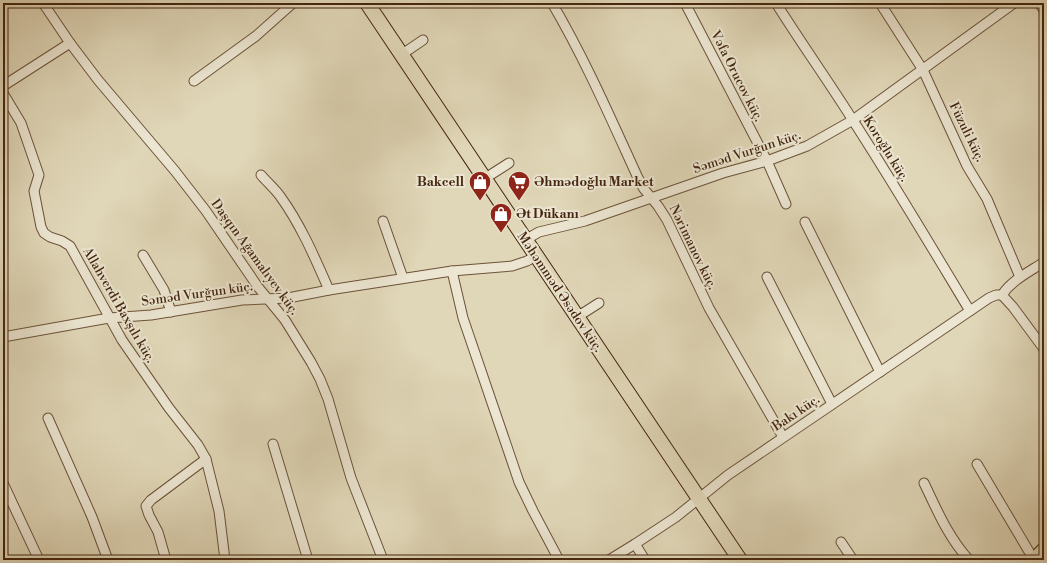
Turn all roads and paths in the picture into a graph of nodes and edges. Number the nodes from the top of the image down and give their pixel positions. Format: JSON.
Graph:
{"nodes":[{"id":1,"x":44,"y":3,"type":"edge"},
{"id":2,"x":293,"y":3,"type":"edge"},
{"id":3,"x":367,"y":3,"type":"edge"},
{"id":4,"x":552,"y":3,"type":"edge"},
{"id":5,"x":685,"y":3,"type":"edge"},
{"id":6,"x":776,"y":3,"type":"edge"},
{"id":7,"x":880,"y":3,"type":"edge"},
{"id":8,"x":1014,"y":3,"type":"edge"},
{"id":9,"x":1039,"y":3,"type":"edge"},
{"id":10,"x":1001,"y":7,"type":"edge"},
{"id":11,"x":1044,"y":10,"type":"edge"},
{"id":12,"x":423,"y":40,"type":"dead end"},
{"id":13,"x":70,"y":43,"type":"junction"},
{"id":14,"x":401,"y":55,"type":"junction"},
{"id":15,"x":923,"y":70,"type":"junction"},
{"id":16,"x":194,"y":81,"type":"dead end"},
{"id":17,"x":3,"y":86,"type":"edge"},
{"id":18,"x":3,"y":93,"type":"edge"},
{"id":19,"x":853,"y":120,"type":"junction"},
{"id":20,"x":767,"y":161,"type":"junction"},
{"id":21,"x":509,"y":163,"type":"dead end"},
{"id":22,"x":261,"y":175,"type":"dead end"},
{"id":23,"x":484,"y":179,"type":"junction"},
{"id":24,"x":651,"y":197,"type":"junction"},
{"id":25,"x":786,"y":204,"type":"dead end"},
{"id":26,"x":383,"y":221,"type":"dead end"},
{"id":27,"x":805,"y":222,"type":"dead end"},
{"id":28,"x":525,"y":240,"type":"junction"},
{"id":29,"x":143,"y":255,"type":"dead end"},
{"id":30,"x":536,"y":256,"type":"junction"},
{"id":31,"x":1044,"y":262,"type":"edge"},
{"id":32,"x":452,"y":271,"type":"junction"},
{"id":33,"x":768,"y":277,"type":"dead end"},
{"id":34,"x":1020,"y":277,"type":"junction"},
{"id":35,"x":403,"y":278,"type":"junction"},
{"id":36,"x":329,"y":290,"type":"junction"},
{"id":37,"x":1002,"y":295,"type":"junction"},
{"id":38,"x":267,"y":298,"type":"junction"},
{"id":39,"x":598,"y":303,"type":"dead end"},
{"id":40,"x":970,"y":311,"type":"junction"},
{"id":41,"x":171,"y":312,"type":"junction"},
{"id":42,"x":577,"y":317,"type":"junction"},
{"id":43,"x":109,"y":318,"type":"junction"},
{"id":44,"x":3,"y":336,"type":"edge"},
{"id":45,"x":1044,"y":349,"type":"edge"},
{"id":46,"x":880,"y":372,"type":"junction"},
{"id":47,"x":832,"y":404,"type":"junction"},
{"id":48,"x":48,"y":418,"type":"dead end"},
{"id":49,"x":783,"y":437,"type":"junction"},
{"id":50,"x":273,"y":444,"type":"dead end"},
{"id":51,"x":206,"y":459,"type":"junction"},
{"id":52,"x":977,"y":464,"type":"dead end"},
{"id":53,"x":3,"y":483,"type":"edge"},
{"id":54,"x":924,"y":483,"type":"dead end"},
{"id":55,"x":699,"y":499,"type":"junction"},
{"id":56,"x":841,"y":542,"type":"dead end"},
{"id":57,"x":635,"y":544,"type":"junction"},
{"id":58,"x":1044,"y":550,"type":"edge"},
{"id":59,"x":39,"y":560,"type":"edge"},
{"id":60,"x":108,"y":560,"type":"edge"},
{"id":61,"x":166,"y":560,"type":"edge"},
{"id":62,"x":225,"y":560,"type":"edge"},
{"id":63,"x":308,"y":560,"type":"edge"},
{"id":64,"x":383,"y":560,"type":"edge"},
{"id":65,"x":559,"y":560,"type":"edge"},
{"id":66,"x":609,"y":560,"type":"edge"},
{"id":67,"x":645,"y":560,"type":"edge"},
{"id":68,"x":740,"y":560,"type":"edge"},
{"id":69,"x":853,"y":560,"type":"edge"},
{"id":70,"x":969,"y":560,"type":"edge"},
{"id":71,"x":1034,"y":560,"type":"edge"}],
"edges":[{"from":1,"to":13,"type":"street","name":"Daşqın Ağamalıyev küç."},
{"from":2,"to":16,"type":"street"},
{"from":3,"to":14,"type":"main road","name":"Məhəmməd Əsədov küç."},
{"from":4,"to":24,"type":"street","name":"Nərimanov küç."},
{"from":5,"to":20,"type":"street","name":"Vəfa Orucov küç."},
{"from":6,"to":19,"type":"street","name":"Koroğlu küç."},
{"from":7,"to":15,"type":"street","name":"Füzuli küç."},
{"from":8,"to":10,"type":"street","name":"Səməd Vurğun küç."},
{"from":9,"to":11,"type":"street"},
{"from":10,"to":15,"type":"street","name":"Səməd Vurğun küç."},
{"from":12,"to":14,"type":"street"},
{"from":13,"to":17,"type":"street"},
{"from":13,"to":38,"type":"street","name":"Daşqın Ağamalıyev küç."},
{"from":14,"to":23,"type":"main road","name":"Məhəmməd Əsədov küç."},
{"from":15,"to":19,"type":"street","name":"Səməd Vurğun küç."},
{"from":15,"to":34,"type":"street","name":"Füzuli küç."},
{"from":18,"to":43,"type":"street","name":"Allahverdi Baxşılı küç."},
{"from":19,"to":20,"type":"street","name":"Səməd Vurğun küç."},
{"from":19,"to":40,"type":"street","name":"Koroğlu küç."},
{"from":20,"to":24,"type":"street","name":"Səməd Vurğun küç."},
{"from":20,"to":25,"type":"street","name":"Vəfa Orucov küç."},
{"from":21,"to":23,"type":"street"},
{"from":22,"to":36,"type":"street"},
{"from":23,"to":28,"type":"main road","name":"Məhəmməd Əsədov küç."},
{"from":24,"to":28,"type":"street","name":"Səməd Vurğun küç."},
{"from":24,"to":49,"type":"street","name":"Nərimanov küç."},
{"from":26,"to":35,"type":"street"},
{"from":27,"to":46,"type":"street"},
{"from":28,"to":30,"type":"main road","name":"Məhəmməd Əsədov küç."},
{"from":29,"to":41,"type":"street"},
{"from":30,"to":32,"type":"street","name":"Səməd Vurğun küç."},
{"from":30,"to":42,"type":"main road","name":"Məhəmməd Əsədov küç."},
{"from":31,"to":34,"type":"street"},
{"from":32,"to":35,"type":"street","name":"Səməd Vurğun küç."},
{"from":32,"to":65,"type":"street"},
{"from":33,"to":47,"type":"street"},
{"from":34,"to":37,"type":"street"},
{"from":35,"to":36,"type":"street","name":"Səməd Vurğun küç."},
{"from":36,"to":38,"type":"street","name":"Səməd Vurğun küç."},
{"from":37,"to":40,"type":"street","name":"Bakı küç."},
{"from":37,"to":45,"type":"street"},
{"from":38,"to":41,"type":"street","name":"Səməd Vurğun küç."},
{"from":38,"to":64,"type":"street","name":"Daşqın Ağamalıyev küç."},
{"from":39,"to":42,"type":"street"},
{"from":40,"to":46,"type":"street","name":"Bakı küç."},
{"from":41,"to":43,"type":"street","name":"Səməd Vurğun küç."},
{"from":42,"to":55,"type":"main road","name":"Məhəmməd Əsədov küç."},
{"from":43,"to":44,"type":"street","name":"Səməd Vurğun küç."},
{"from":43,"to":51,"type":"street","name":"Allahverdi Baxşılı küç."},
{"from":46,"to":47,"type":"street","name":"Bakı küç."},
{"from":47,"to":49,"type":"street","name":"Bakı küç."},
{"from":48,"to":60,"type":"street"},
{"from":49,"to":55,"type":"street","name":"Bakı küç."},
{"from":50,"to":63,"type":"street"},
{"from":51,"to":61,"type":"street"},
{"from":51,"to":62,"type":"street","name":"Allahverdi Baxşılı küç."},
{"from":52,"to":71,"type":"street"},
{"from":53,"to":59,"type":"street"},
{"from":54,"to":70,"type":"street"},
{"from":55,"to":57,"type":"street","name":"Bakı küç."},
{"from":55,"to":68,"type":"main road","name":"Məhəmməd Əsədov küç."},
{"from":56,"to":69,"type":"street"},
{"from":57,"to":66,"type":"street","name":"Bakı küç."},
{"from":57,"to":67,"type":"street"},
{"from":58,"to":71,"type":"main road"}]}
